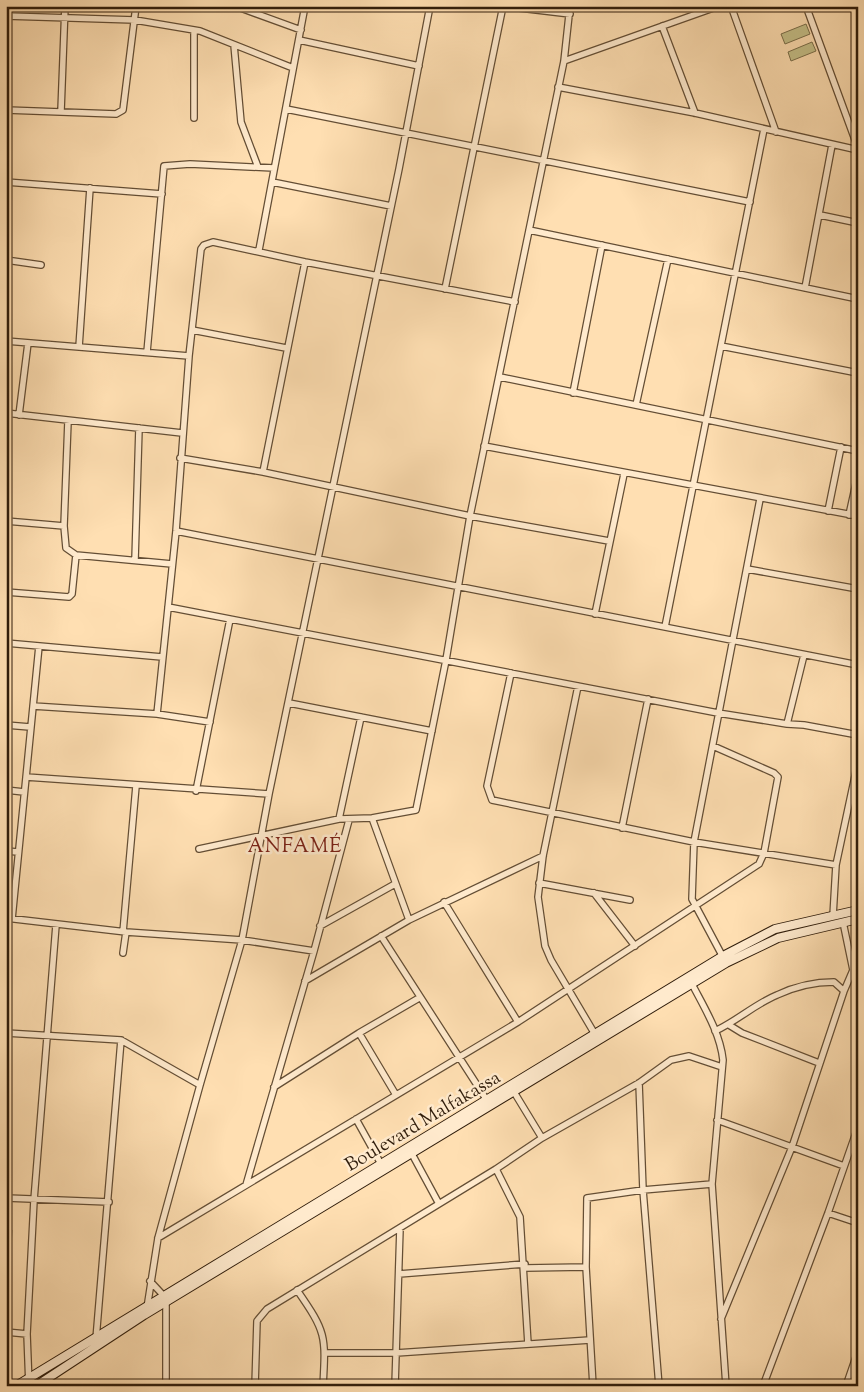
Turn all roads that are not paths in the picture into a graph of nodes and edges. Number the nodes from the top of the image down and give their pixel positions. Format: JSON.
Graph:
{"nodes":[{"id":1,"x":65,"y":6,"type":"edge"},
{"id":2,"x":136,"y":6,"type":"edge"},
{"id":3,"x":235,"y":6,"type":"edge"},
{"id":4,"x":305,"y":6,"type":"edge"},
{"id":5,"x":430,"y":6,"type":"edge"},
{"id":6,"x":503,"y":6,"type":"edge"},
{"id":7,"x":570,"y":6,"type":"edge"},
{"id":8,"x":719,"y":6,"type":"edge"},
{"id":9,"x":731,"y":6,"type":"edge"},
{"id":10,"x":806,"y":6,"type":"edge"},
{"id":11,"x":570,"y":14,"type":"junction"},
{"id":12,"x":7,"y":16,"type":"edge"},
{"id":13,"x":65,"y":18,"type":"junction"},
{"id":14,"x":135,"y":20,"type":"junction"},
{"id":15,"x":662,"y":26,"type":"junction"},
{"id":16,"x":300,"y":30,"type":"junction"},
{"id":17,"x":194,"y":31,"type":"junction"},
{"id":18,"x":299,"y":40,"type":"junction"},
{"id":19,"x":234,"y":45,"type":"junction"},
{"id":20,"x":6,"y":47,"type":"edge"},
{"id":21,"x":564,"y":60,"type":"junction"},
{"id":22,"x":418,"y":66,"type":"junction"},
{"id":23,"x":293,"y":68,"type":"junction"},
{"id":24,"x":558,"y":87,"type":"junction"},
{"id":25,"x":286,"y":109,"type":"junction"},
{"id":26,"x":6,"y":110,"type":"edge"},
{"id":27,"x":61,"y":111,"type":"junction"},
{"id":28,"x":695,"y":113,"type":"junction"},
{"id":29,"x":194,"y":118,"type":"dead end"},
{"id":30,"x":764,"y":129,"type":"junction"},
{"id":31,"x":776,"y":132,"type":"junction"},
{"id":32,"x":406,"y":135,"type":"junction"},
{"id":33,"x":832,"y":145,"type":"junction"},
{"id":34,"x":473,"y":146,"type":"junction"},
{"id":35,"x":858,"y":149,"type":"edge"},
{"id":36,"x":544,"y":162,"type":"junction"},
{"id":37,"x":258,"y":166,"type":"junction"},
{"id":38,"x":274,"y":168,"type":"junction"},
{"id":39,"x":6,"y":182,"type":"edge"},
{"id":40,"x":272,"y":182,"type":"junction"},
{"id":41,"x":90,"y":188,"type":"junction"},
{"id":42,"x":162,"y":194,"type":"junction"},
{"id":43,"x":750,"y":202,"type":"junction"},
{"id":44,"x":391,"y":206,"type":"junction"},
{"id":45,"x":820,"y":215,"type":"junction"},
{"id":46,"x":858,"y":223,"type":"edge"},
{"id":47,"x":530,"y":230,"type":"junction"},
{"id":48,"x":602,"y":245,"type":"junction"},
{"id":49,"x":259,"y":250,"type":"junction"},
{"id":50,"x":668,"y":259,"type":"junction"},
{"id":51,"x":6,"y":260,"type":"edge"},
{"id":52,"x":305,"y":262,"type":"junction"},
{"id":53,"x":41,"y":265,"type":"dead end"},
{"id":54,"x":736,"y":274,"type":"junction"},
{"id":55,"x":377,"y":276,"type":"junction"},
{"id":56,"x":805,"y":288,"type":"junction"},
{"id":57,"x":445,"y":289,"type":"junction"},
{"id":58,"x":858,"y":299,"type":"edge"},
{"id":59,"x":515,"y":302,"type":"junction"},
{"id":60,"x":192,"y":330,"type":"junction"},
{"id":61,"x":6,"y":341,"type":"edge"},
{"id":62,"x":28,"y":343,"type":"junction"},
{"id":63,"x":720,"y":346,"type":"junction"},
{"id":64,"x":79,"y":347,"type":"junction"},
{"id":65,"x":286,"y":348,"type":"junction"},
{"id":66,"x":147,"y":352,"type":"junction"},
{"id":67,"x":189,"y":356,"type":"junction"},
{"id":68,"x":858,"y":373,"type":"edge"},
{"id":69,"x":500,"y":377,"type":"junction"},
{"id":70,"x":573,"y":393,"type":"junction"},
{"id":71,"x":636,"y":405,"type":"junction"},
{"id":72,"x":6,"y":413,"type":"edge"},
{"id":73,"x":19,"y":415,"type":"junction"},
{"id":74,"x":705,"y":419,"type":"junction"},
{"id":75,"x":68,"y":421,"type":"junction"},
{"id":76,"x":139,"y":428,"type":"junction"},
{"id":77,"x":182,"y":433,"type":"junction"},
{"id":78,"x":484,"y":446,"type":"junction"},
{"id":79,"x":841,"y":447,"type":"junction"},
{"id":80,"x":858,"y":450,"type":"edge"},
{"id":81,"x":180,"y":458,"type":"junction"},
{"id":82,"x":263,"y":472,"type":"junction"},
{"id":83,"x":624,"y":474,"type":"junction"},
{"id":84,"x":858,"y":474,"type":"edge"},
{"id":85,"x":694,"y":485,"type":"junction"},
{"id":86,"x":331,"y":488,"type":"junction"},
{"id":87,"x":760,"y":499,"type":"junction"},
{"id":88,"x":828,"y":511,"type":"junction"},
{"id":89,"x":849,"y":515,"type":"junction"},
{"id":90,"x":470,"y":516,"type":"junction"},
{"id":91,"x":858,"y":516,"type":"edge"},
{"id":92,"x":6,"y":521,"type":"edge"},
{"id":93,"x":64,"y":526,"type":"junction"},
{"id":94,"x":176,"y":531,"type":"junction"},
{"id":95,"x":610,"y":541,"type":"junction"},
{"id":96,"x":76,"y":555,"type":"junction"},
{"id":97,"x":135,"y":560,"type":"junction"},
{"id":98,"x":317,"y":560,"type":"junction"},
{"id":99,"x":172,"y":564,"type":"junction"},
{"id":100,"x":747,"y":569,"type":"junction"},
{"id":101,"x":458,"y":586,"type":"junction"},
{"id":102,"x":858,"y":589,"type":"edge"},
{"id":103,"x":6,"y":592,"type":"edge"},
{"id":104,"x":168,"y":606,"type":"junction"},
{"id":105,"x":595,"y":614,"type":"junction"},
{"id":106,"x":230,"y":619,"type":"junction"},
{"id":107,"x":665,"y":627,"type":"junction"},
{"id":108,"x":302,"y":633,"type":"junction"},
{"id":109,"x":734,"y":640,"type":"junction"},
{"id":110,"x":6,"y":643,"type":"edge"},
{"id":111,"x":39,"y":646,"type":"junction"},
{"id":112,"x":804,"y":655,"type":"junction"},
{"id":113,"x":162,"y":656,"type":"junction"},
{"id":114,"x":446,"y":660,"type":"junction"},
{"id":115,"x":858,"y":665,"type":"edge"},
{"id":116,"x":511,"y":673,"type":"junction"},
{"id":117,"x":578,"y":686,"type":"junction"},
{"id":118,"x":648,"y":699,"type":"junction"},
{"id":119,"x":289,"y":703,"type":"junction"},
{"id":120,"x":33,"y":706,"type":"junction"},
{"id":121,"x":718,"y":713,"type":"junction"},
{"id":122,"x":157,"y":714,"type":"junction"},
{"id":123,"x":361,"y":717,"type":"junction"},
{"id":124,"x":210,"y":722,"type":"junction"},
{"id":125,"x":786,"y":724,"type":"junction"},
{"id":126,"x":6,"y":725,"type":"edge"},
{"id":127,"x":30,"y":727,"type":"junction"},
{"id":128,"x":432,"y":731,"type":"junction"},
{"id":129,"x":858,"y":735,"type":"edge"},
{"id":130,"x":712,"y":746,"type":"junction"},
{"id":131,"x":858,"y":762,"type":"edge"},
{"id":132,"x":26,"y":777,"type":"junction"},
{"id":133,"x":136,"y":786,"type":"junction"},
{"id":134,"x":6,"y":790,"type":"edge"},
{"id":135,"x":196,"y":791,"type":"junction"},
{"id":136,"x":24,"y":792,"type":"junction"},
{"id":137,"x":269,"y":794,"type":"junction"},
{"id":138,"x":552,"y":814,"type":"junction"},
{"id":139,"x":372,"y":818,"type":"junction"},
{"id":140,"x":339,"y":819,"type":"junction"},
{"id":141,"x":349,"y":820,"type":"junction"},
{"id":142,"x":622,"y":828,"type":"junction"},
{"id":143,"x":262,"y":834,"type":"junction"},
{"id":144,"x":694,"y":842,"type":"junction"},
{"id":145,"x":199,"y":849,"type":"dead end"},
{"id":146,"x":6,"y":851,"type":"edge"},
{"id":147,"x":18,"y":852,"type":"junction"},
{"id":148,"x":764,"y":853,"type":"junction"},
{"id":149,"x":543,"y":856,"type":"junction"},
{"id":150,"x":836,"y":865,"type":"junction"},
{"id":151,"x":539,"y":883,"type":"junction"},
{"id":152,"x":395,"y":884,"type":"junction"},
{"id":153,"x":594,"y":893,"type":"junction"},
{"id":154,"x":630,"y":900,"type":"dead end"},
{"id":155,"x":444,"y":902,"type":"junction"},
{"id":156,"x":696,"y":907,"type":"junction"},
{"id":157,"x":858,"y":910,"type":"edge"},
{"id":158,"x":833,"y":916,"type":"junction"},
{"id":159,"x":9,"y":918,"type":"edge"},
{"id":160,"x":858,"y":919,"type":"edge"},
{"id":161,"x":409,"y":920,"type":"junction"},
{"id":162,"x":843,"y":922,"type":"junction"},
{"id":163,"x":56,"y":925,"type":"junction"},
{"id":164,"x":320,"y":926,"type":"junction"},
{"id":165,"x":124,"y":932,"type":"junction"},
{"id":166,"x":381,"y":936,"type":"junction"},
{"id":167,"x":242,"y":940,"type":"junction"},
{"id":168,"x":635,"y":946,"type":"junction"},
{"id":169,"x":314,"y":952,"type":"junction"},
{"id":170,"x":123,"y":953,"type":"dead end"},
{"id":171,"x":724,"y":960,"type":"junction"},
{"id":172,"x":305,"y":980,"type":"junction"},
{"id":173,"x":692,"y":984,"type":"junction"},
{"id":174,"x":570,"y":990,"type":"junction"},
{"id":175,"x":844,"y":991,"type":"junction"},
{"id":176,"x":420,"y":998,"type":"junction"},
{"id":177,"x":518,"y":1022,"type":"junction"},
{"id":178,"x":729,"y":1025,"type":"junction"},
{"id":179,"x":716,"y":1031,"type":"junction"},
{"id":180,"x":6,"y":1033,"type":"edge"},
{"id":181,"x":358,"y":1033,"type":"junction"},
{"id":182,"x":46,"y":1036,"type":"junction"},
{"id":183,"x":597,"y":1037,"type":"junction"},
{"id":184,"x":121,"y":1040,"type":"junction"},
{"id":185,"x":459,"y":1057,"type":"junction"},
{"id":186,"x":819,"y":1063,"type":"junction"},
{"id":187,"x":722,"y":1067,"type":"junction"},
{"id":188,"x":639,"y":1083,"type":"junction"},
{"id":189,"x":200,"y":1085,"type":"junction"},
{"id":190,"x":274,"y":1087,"type":"junction"},
{"id":191,"x":514,"y":1092,"type":"junction"},
{"id":192,"x":396,"y":1095,"type":"junction"},
{"id":193,"x":489,"y":1103,"type":"junction"},
{"id":194,"x":356,"y":1119,"type":"junction"},
{"id":195,"x":717,"y":1120,"type":"junction"},
{"id":196,"x":858,"y":1127,"type":"edge"},
{"id":197,"x":542,"y":1138,"type":"junction"},
{"id":198,"x":792,"y":1147,"type":"junction"},
{"id":199,"x":412,"y":1154,"type":"junction"},
{"id":200,"x":381,"y":1164,"type":"junction"},
{"id":201,"x":844,"y":1166,"type":"junction"},
{"id":202,"x":496,"y":1169,"type":"junction"},
{"id":203,"x":712,"y":1184,"type":"junction"},
{"id":204,"x":246,"y":1185,"type":"junction"},
{"id":205,"x":643,"y":1190,"type":"junction"},
{"id":206,"x":6,"y":1198,"type":"edge"},
{"id":207,"x":34,"y":1200,"type":"junction"},
{"id":208,"x":108,"y":1202,"type":"junction"},
{"id":209,"x":438,"y":1202,"type":"junction"},
{"id":210,"x":828,"y":1213,"type":"junction"},
{"id":211,"x":858,"y":1223,"type":"edge"},
{"id":212,"x":400,"y":1228,"type":"junction"},
{"id":213,"x":158,"y":1238,"type":"junction"},
{"id":214,"x":525,"y":1266,"type":"junction"},
{"id":215,"x":586,"y":1267,"type":"junction"},
{"id":216,"x":399,"y":1274,"type":"junction"},
{"id":217,"x":150,"y":1281,"type":"junction"},
{"id":218,"x":297,"y":1290,"type":"junction"},
{"id":219,"x":163,"y":1295,"type":"junction"},
{"id":220,"x":166,"y":1305,"type":"junction"},
{"id":221,"x":147,"y":1306,"type":"junction"},
{"id":222,"x":144,"y":1316,"type":"junction"},
{"id":223,"x":722,"y":1319,"type":"junction"},
{"id":224,"x":6,"y":1332,"type":"edge"},
{"id":225,"x":27,"y":1334,"type":"junction"},
{"id":226,"x":96,"y":1338,"type":"junction"},
{"id":227,"x":590,"y":1340,"type":"junction"},
{"id":228,"x":528,"y":1344,"type":"junction"},
{"id":229,"x":94,"y":1347,"type":"junction"},
{"id":230,"x":858,"y":1351,"type":"edge"},
{"id":231,"x":396,"y":1352,"type":"junction"},
{"id":232,"x":325,"y":1353,"type":"junction"},
{"id":233,"x":28,"y":1382,"type":"edge"},
{"id":234,"x":16,"y":1386,"type":"edge"},
{"id":235,"x":36,"y":1386,"type":"edge"},
{"id":236,"x":166,"y":1386,"type":"edge"},
{"id":237,"x":255,"y":1386,"type":"edge"},
{"id":238,"x":323,"y":1386,"type":"edge"},
{"id":239,"x":395,"y":1386,"type":"edge"},
{"id":240,"x":593,"y":1386,"type":"edge"},
{"id":241,"x":660,"y":1386,"type":"edge"},
{"id":242,"x":726,"y":1386,"type":"edge"},
{"id":243,"x":763,"y":1386,"type":"edge"},
{"id":244,"x":846,"y":1386,"type":"edge"}],
"edges":[{"from":1,"to":13,"type":"street"},
{"from":2,"to":14,"type":"street"},
{"from":3,"to":16,"type":"street"},
{"from":4,"to":16,"type":"street"},
{"from":5,"to":22,"type":"street"},
{"from":6,"to":11,"type":"street"},
{"from":6,"to":34,"type":"street"},
{"from":7,"to":11,"type":"street"},
{"from":8,"to":15,"type":"street"},
{"from":9,"to":31,"type":"street"},
{"from":10,"to":35,"type":"street"},
{"from":11,"to":21,"type":"street"},
{"from":12,"to":13,"type":"street"},
{"from":12,"to":20,"type":"street"},
{"from":13,"to":14,"type":"street"},
{"from":13,"to":27,"type":"street"},
{"from":14,"to":17,"type":"street"},
{"from":14,"to":27,"type":"street"},
{"from":15,"to":21,"type":"street"},
{"from":15,"to":28,"type":"street"},
{"from":16,"to":18,"type":"street"},
{"from":17,"to":19,"type":"street"},
{"from":17,"to":29,"type":"street"},
{"from":18,"to":22,"type":"street"},
{"from":18,"to":23,"type":"street"},
{"from":19,"to":23,"type":"street"},
{"from":19,"to":37,"type":"street"},
{"from":21,"to":24,"type":"street"},
{"from":22,"to":32,"type":"street"},
{"from":23,"to":25,"type":"street"},
{"from":24,"to":28,"type":"street"},
{"from":24,"to":36,"type":"street"},
{"from":25,"to":32,"type":"street"},
{"from":25,"to":38,"type":"street"},
{"from":26,"to":27,"type":"street"},
{"from":28,"to":30,"type":"street"},
{"from":30,"to":31,"type":"street"},
{"from":30,"to":43,"type":"street"},
{"from":31,"to":33,"type":"street"},
{"from":32,"to":34,"type":"street"},
{"from":32,"to":44,"type":"street"},
{"from":33,"to":35,"type":"street"},
{"from":33,"to":45,"type":"street"},
{"from":34,"to":36,"type":"street"},
{"from":34,"to":57,"type":"street"},
{"from":36,"to":43,"type":"street"},
{"from":36,"to":47,"type":"street"},
{"from":37,"to":38,"type":"street"},
{"from":37,"to":42,"type":"street"},
{"from":38,"to":40,"type":"street"},
{"from":39,"to":41,"type":"street"},
{"from":40,"to":44,"type":"street"},
{"from":40,"to":49,"type":"street"},
{"from":41,"to":42,"type":"street"},
{"from":41,"to":64,"type":"street"},
{"from":42,"to":66,"type":"street"},
{"from":43,"to":54,"type":"street"},
{"from":44,"to":55,"type":"street"},
{"from":45,"to":46,"type":"street"},
{"from":45,"to":56,"type":"street"},
{"from":47,"to":48,"type":"street"},
{"from":47,"to":59,"type":"street"},
{"from":48,"to":50,"type":"street"},
{"from":48,"to":70,"type":"street"},
{"from":49,"to":52,"type":"street"},
{"from":49,"to":60,"type":"street"},
{"from":50,"to":54,"type":"street"},
{"from":50,"to":71,"type":"street"},
{"from":51,"to":53,"type":"street"},
{"from":52,"to":55,"type":"street"},
{"from":52,"to":65,"type":"street"},
{"from":54,"to":56,"type":"street"},
{"from":54,"to":63,"type":"street"},
{"from":55,"to":57,"type":"street"},
{"from":55,"to":86,"type":"street"},
{"from":56,"to":58,"type":"street"},
{"from":57,"to":59,"type":"street"},
{"from":59,"to":69,"type":"street"},
{"from":60,"to":65,"type":"street"},
{"from":60,"to":67,"type":"street"},
{"from":61,"to":62,"type":"street"},
{"from":62,"to":64,"type":"street"},
{"from":62,"to":73,"type":"street"},
{"from":63,"to":68,"type":"street"},
{"from":63,"to":74,"type":"street"},
{"from":64,"to":66,"type":"street"},
{"from":65,"to":82,"type":"street"},
{"from":66,"to":67,"type":"street"},
{"from":67,"to":77,"type":"street"},
{"from":69,"to":70,"type":"street"},
{"from":69,"to":78,"type":"street"},
{"from":70,"to":71,"type":"street"},
{"from":71,"to":74,"type":"street"},
{"from":72,"to":73,"type":"street"},
{"from":73,"to":75,"type":"street"},
{"from":74,"to":79,"type":"street"},
{"from":74,"to":85,"type":"street"},
{"from":75,"to":76,"type":"street"},
{"from":75,"to":93,"type":"street"},
{"from":76,"to":77,"type":"street"},
{"from":76,"to":97,"type":"street"},
{"from":77,"to":81,"type":"street"},
{"from":78,"to":83,"type":"street"},
{"from":78,"to":90,"type":"street"},
{"from":79,"to":80,"type":"street"},
{"from":79,"to":88,"type":"street"},
{"from":81,"to":82,"type":"street"},
{"from":81,"to":94,"type":"street"},
{"from":82,"to":86,"type":"street"},
{"from":83,"to":85,"type":"street"},
{"from":83,"to":95,"type":"street"},
{"from":84,"to":89,"type":"street"},
{"from":85,"to":87,"type":"street"},
{"from":85,"to":107,"type":"street"},
{"from":86,"to":90,"type":"street"},
{"from":86,"to":98,"type":"street"},
{"from":87,"to":88,"type":"street"},
{"from":87,"to":100,"type":"street"},
{"from":88,"to":89,"type":"street"},
{"from":89,"to":91,"type":"street"},
{"from":90,"to":95,"type":"street"},
{"from":90,"to":101,"type":"street"},
{"from":92,"to":93,"type":"street"},
{"from":93,"to":96,"type":"street"},
{"from":94,"to":98,"type":"street"},
{"from":94,"to":99,"type":"street"},
{"from":95,"to":105,"type":"street"},
{"from":96,"to":97,"type":"street"},
{"from":96,"to":103,"type":"street"},
{"from":97,"to":99,"type":"street"},
{"from":98,"to":101,"type":"street"},
{"from":98,"to":108,"type":"street"},
{"from":99,"to":104,"type":"street"},
{"from":100,"to":102,"type":"street"},
{"from":100,"to":109,"type":"street"},
{"from":101,"to":105,"type":"street"},
{"from":101,"to":114,"type":"street"},
{"from":104,"to":106,"type":"street"},
{"from":104,"to":113,"type":"street"},
{"from":105,"to":107,"type":"street"},
{"from":106,"to":108,"type":"street"},
{"from":106,"to":124,"type":"street"},
{"from":107,"to":109,"type":"street"},
{"from":108,"to":114,"type":"street"},
{"from":108,"to":119,"type":"street"},
{"from":109,"to":112,"type":"street"},
{"from":109,"to":121,"type":"street"},
{"from":110,"to":111,"type":"street"},
{"from":111,"to":113,"type":"street"},
{"from":111,"to":120,"type":"street"},
{"from":112,"to":115,"type":"street"},
{"from":112,"to":125,"type":"street"},
{"from":113,"to":122,"type":"street"},
{"from":114,"to":116,"type":"street"},
{"from":114,"to":128,"type":"street"},
{"from":116,"to":117,"type":"street"},
{"from":116,"to":138,"type":"street"},
{"from":117,"to":118,"type":"street"},
{"from":117,"to":138,"type":"street"},
{"from":118,"to":121,"type":"street"},
{"from":118,"to":142,"type":"street"},
{"from":119,"to":123,"type":"street"},
{"from":119,"to":137,"type":"street"},
{"from":120,"to":122,"type":"street"},
{"from":120,"to":127,"type":"street"},
{"from":121,"to":125,"type":"street"},
{"from":121,"to":130,"type":"street"},
{"from":122,"to":124,"type":"street"},
{"from":123,"to":128,"type":"street"},
{"from":123,"to":140,"type":"street"},
{"from":124,"to":135,"type":"street"},
{"from":125,"to":129,"type":"street"},
{"from":126,"to":127,"type":"street"},
{"from":127,"to":132,"type":"street"},
{"from":128,"to":139,"type":"street"},
{"from":130,"to":144,"type":"street"},
{"from":130,"to":148,"type":"street"},
{"from":131,"to":150,"type":"street"},
{"from":132,"to":133,"type":"street"},
{"from":132,"to":136,"type":"street"},
{"from":133,"to":135,"type":"street"},
{"from":133,"to":165,"type":"street"},
{"from":134,"to":136,"type":"street"},
{"from":135,"to":137,"type":"street"},
{"from":136,"to":147,"type":"street"},
{"from":137,"to":143,"type":"street"},
{"from":138,"to":142,"type":"street"},
{"from":138,"to":149,"type":"street"},
{"from":139,"to":141,"type":"street"},
{"from":139,"to":152,"type":"street"},
{"from":140,"to":141,"type":"street"},
{"from":140,"to":143,"type":"street"},
{"from":141,"to":164,"type":"street"},
{"from":142,"to":144,"type":"street"},
{"from":143,"to":145,"type":"street"},
{"from":143,"to":167,"type":"street"},
{"from":144,"to":148,"type":"street"},
{"from":144,"to":156,"type":"street"},
{"from":146,"to":147,"type":"street"},
{"from":147,"to":159,"type":"street"},
{"from":148,"to":150,"type":"street"},
{"from":148,"to":156,"type":"street"},
{"from":149,"to":151,"type":"street"},
{"from":149,"to":155,"type":"street"},
{"from":150,"to":158,"type":"street"},
{"from":151,"to":153,"type":"street"},
{"from":151,"to":174,"type":"street"},
{"from":152,"to":161,"type":"street"},
{"from":152,"to":164,"type":"street"},
{"from":153,"to":154,"type":"street"},
{"from":153,"to":168,"type":"street"},
{"from":155,"to":161,"type":"street"},
{"from":155,"to":177,"type":"street"},
{"from":156,"to":168,"type":"street"},
{"from":156,"to":171,"type":"street"},
{"from":157,"to":158,"type":"main road","name":"Boulevard Malfakassa"},
{"from":158,"to":171,"type":"main road","name":"Boulevard Malfakassa"},
{"from":159,"to":163,"type":"street"},
{"from":160,"to":162,"type":"main road","name":"Boulevard Malfakassa"},
{"from":161,"to":166,"type":"street"},
{"from":162,"to":171,"type":"main road","name":"Boulevard Malfakassa"},
{"from":162,"to":175,"type":"street"},
{"from":163,"to":165,"type":"street"},
{"from":163,"to":182,"type":"street"},
{"from":164,"to":169,"type":"street"},
{"from":165,"to":167,"type":"street"},
{"from":165,"to":170,"type":"street"},
{"from":166,"to":172,"type":"street"},
{"from":166,"to":176,"type":"street"},
{"from":167,"to":169,"type":"street"},
{"from":167,"to":189,"type":"street"},
{"from":168,"to":174,"type":"street"},
{"from":169,"to":172,"type":"street"},
{"from":171,"to":173,"type":"main road","name":"Boulevard Malfakassa"},
{"from":171,"to":183,"type":"main road","name":"Boulevard Malfakassa"},
{"from":172,"to":190,"type":"street"},
{"from":173,"to":179,"type":"street"},
{"from":173,"to":183,"type":"main road","name":"Boulevard Malfakassa"},
{"from":174,"to":177,"type":"street"},
{"from":174,"to":183,"type":"street"},
{"from":175,"to":178,"type":"street"},
{"from":175,"to":186,"type":"street"},
{"from":176,"to":181,"type":"street"},
{"from":176,"to":185,"type":"street"},
{"from":177,"to":185,"type":"street"},
{"from":178,"to":179,"type":"street"},
{"from":178,"to":186,"type":"street"},
{"from":179,"to":187,"type":"street"},
{"from":180,"to":182,"type":"street"},
{"from":181,"to":190,"type":"street"},
{"from":181,"to":192,"type":"street"},
{"from":182,"to":184,"type":"street"},
{"from":182,"to":207,"type":"street"},
{"from":183,"to":191,"type":"main road","name":"Boulevard Malfakassa"},
{"from":183,"to":193,"type":"main road","name":"Boulevard Malfakassa"},
{"from":184,"to":189,"type":"street"},
{"from":184,"to":208,"type":"street"},
{"from":185,"to":192,"type":"street"},
{"from":185,"to":193,"type":"street"},
{"from":186,"to":198,"type":"street"},
{"from":187,"to":188,"type":"street"},
{"from":187,"to":195,"type":"street"},
{"from":188,"to":197,"type":"street"},
{"from":188,"to":205,"type":"street"},
{"from":189,"to":213,"type":"street"},
{"from":190,"to":204,"type":"street"},
{"from":191,"to":193,"type":"main road","name":"Boulevard Malfakassa"},
{"from":191,"to":197,"type":"street"},
{"from":192,"to":194,"type":"street"},
{"from":193,"to":199,"type":"main road","name":"Boulevard Malfakassa"},
{"from":193,"to":200,"type":"main road","name":"Boulevard Malfakassa"},
{"from":194,"to":200,"type":"street"},
{"from":194,"to":204,"type":"street"},
{"from":195,"to":198,"type":"street"},
{"from":195,"to":203,"type":"street"},
{"from":196,"to":201,"type":"street"},
{"from":197,"to":202,"type":"street"},
{"from":198,"to":201,"type":"street"},
{"from":198,"to":223,"type":"street"},
{"from":199,"to":209,"type":"street"},
{"from":199,"to":220,"type":"main road","name":"Boulevard Malfakassa"},
{"from":200,"to":219,"type":"main road","name":"Boulevard Malfakassa"},
{"from":201,"to":210,"type":"street"},
{"from":202,"to":209,"type":"street"},
{"from":202,"to":214,"type":"street"},
{"from":203,"to":205,"type":"street"},
{"from":203,"to":223,"type":"street"},
{"from":204,"to":213,"type":"street"},
{"from":205,"to":215,"type":"street"},
{"from":205,"to":241,"type":"street"},
{"from":206,"to":207,"type":"street"},
{"from":207,"to":208,"type":"street"},
{"from":207,"to":225,"type":"street"},
{"from":208,"to":226,"type":"street"},
{"from":209,"to":212,"type":"street"},
{"from":210,"to":211,"type":"street"},
{"from":210,"to":243,"type":"street"},
{"from":212,"to":216,"type":"street"},
{"from":212,"to":218,"type":"street"},
{"from":213,"to":217,"type":"street"},
{"from":214,"to":215,"type":"street"},
{"from":214,"to":216,"type":"street"},
{"from":214,"to":228,"type":"street"},
{"from":215,"to":227,"type":"street"},
{"from":216,"to":231,"type":"street"},
{"from":217,"to":219,"type":"street"},
{"from":217,"to":221,"type":"street"},
{"from":218,"to":232,"type":"street"},
{"from":218,"to":237,"type":"street"},
{"from":219,"to":220,"type":"street"},
{"from":219,"to":221,"type":"main road","name":"Boulevard Malfakassa"},
{"from":220,"to":222,"type":"main road","name":"Boulevard Malfakassa"},
{"from":220,"to":236,"type":"street"},
{"from":221,"to":222,"type":"street"},
{"from":221,"to":226,"type":"main road","name":"Boulevard Malfakassa"},
{"from":222,"to":229,"type":"main road","name":"Boulevard Malfakassa"},
{"from":223,"to":242,"type":"street"},
{"from":224,"to":225,"type":"street"},
{"from":225,"to":233,"type":"street"},
{"from":226,"to":229,"type":"street"},
{"from":226,"to":233,"type":"main road","name":"Boulevard Malfakassa"},
{"from":227,"to":228,"type":"street"},
{"from":227,"to":240,"type":"street"},
{"from":228,"to":231,"type":"street"},
{"from":229,"to":235,"type":"main road","name":"Boulevard Malfakassa"},
{"from":230,"to":244,"type":"street"},
{"from":231,"to":232,"type":"street"},
{"from":231,"to":239,"type":"street"},
{"from":232,"to":238,"type":"street"},
{"from":233,"to":234,"type":"main road","name":"Boulevard Malfakassa"}]}
